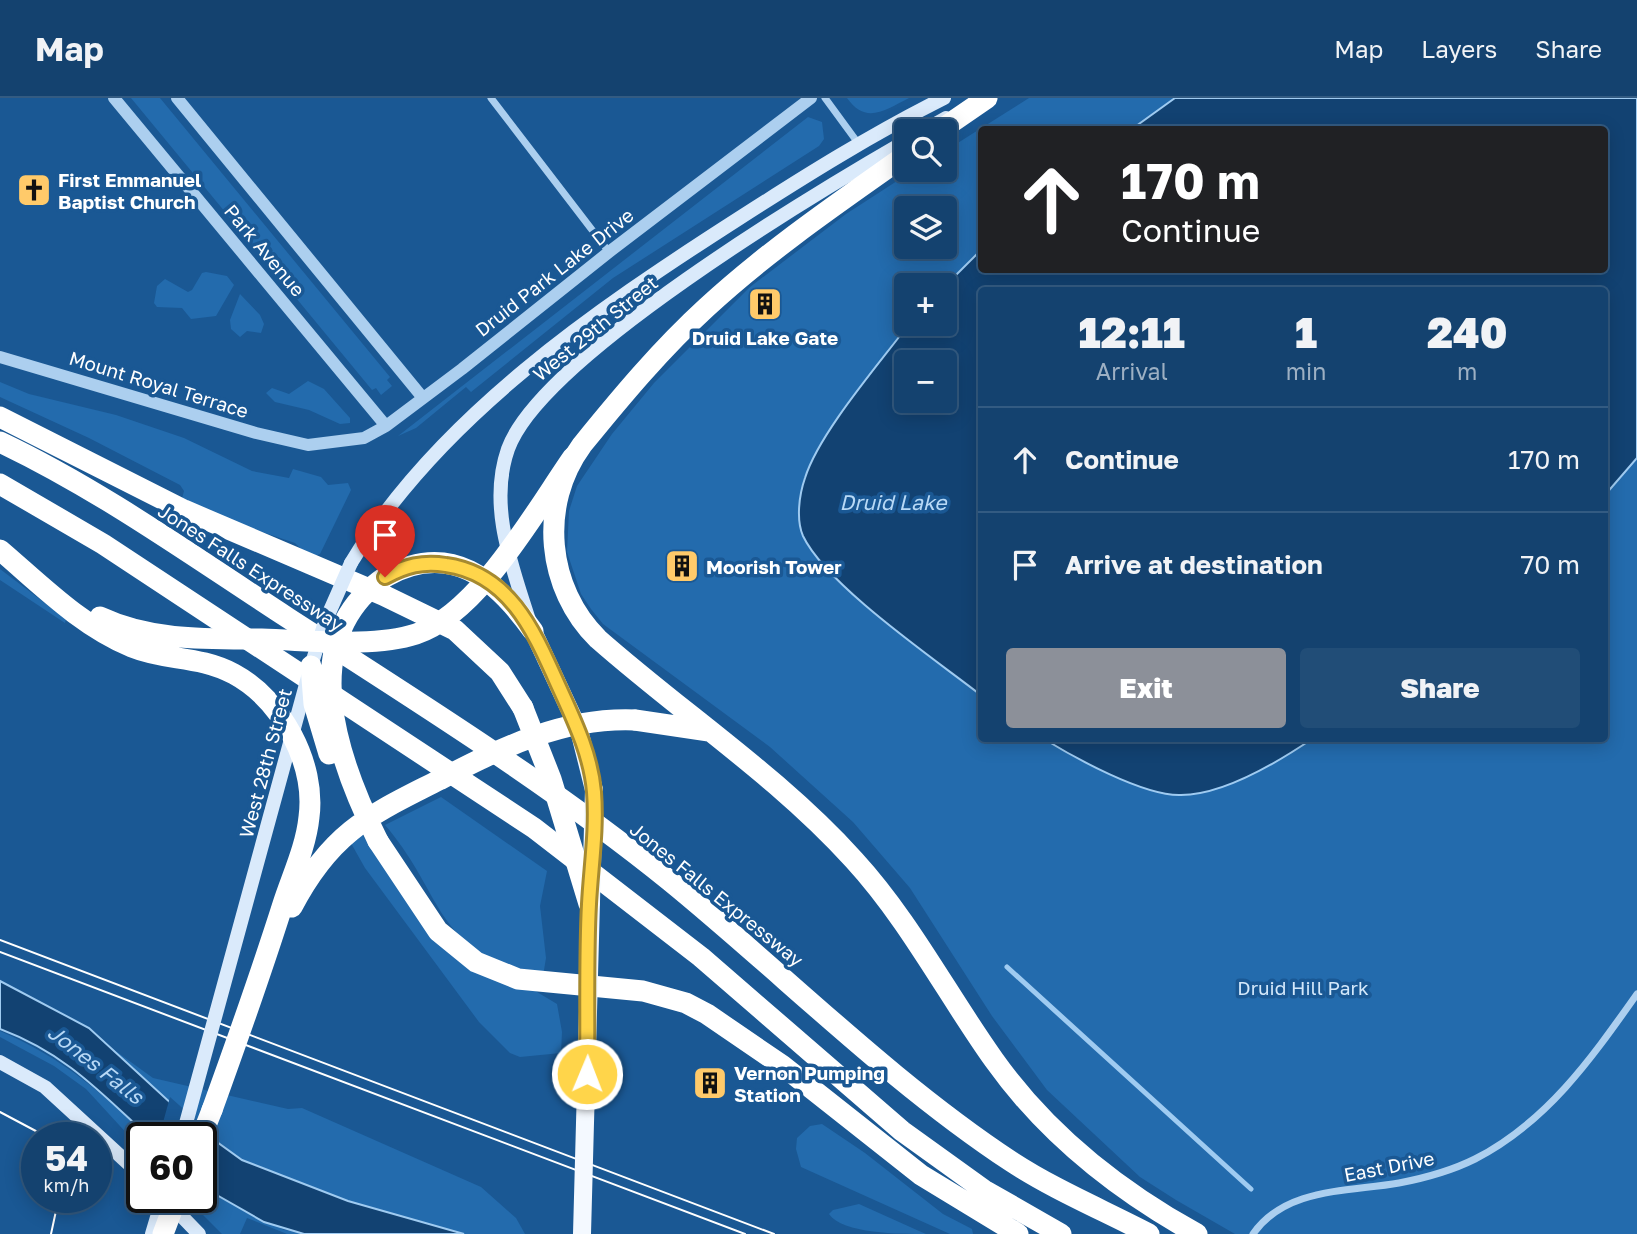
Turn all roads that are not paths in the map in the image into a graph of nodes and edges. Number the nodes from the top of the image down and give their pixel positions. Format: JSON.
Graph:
{"nodes":[{"id":1,"x":114,"y":98,"type":"edge"},
{"id":2,"x":177,"y":98,"type":"edge"},
{"id":3,"x":491,"y":98,"type":"edge"},
{"id":4,"x":811,"y":98,"type":"edge"},
{"id":5,"x":825,"y":98,"type":"edge"},
{"id":6,"x":944,"y":98,"type":"edge"},
{"id":7,"x":980,"y":98,"type":"edge"},
{"id":8,"x":986,"y":98,"type":"edge"},
{"id":9,"x":944,"y":119,"type":"edge"},
{"id":10,"x":956,"y":119,"type":"edge"},
{"id":11,"x":858,"y":143,"type":"junction"},
{"id":12,"x":894,"y":149,"type":"edge"},
{"id":13,"x":894,"y":164,"type":"edge"},
{"id":14,"x":609,"y":251,"type":"junction"},
{"id":15,"x":0,"y":357,"type":"edge"},
{"id":16,"x":423,"y":398,"type":"junction"},
{"id":17,"x":0,"y":417,"type":"edge"},
{"id":18,"x":386,"y":426,"type":"junction"},
{"id":19,"x":0,"y":442,"type":"edge"},
{"id":20,"x":309,"y":445,"type":"joint"},
{"id":21,"x":577,"y":451,"type":"junction"},
{"id":22,"x":0,"y":485,"type":"edge"},
{"id":23,"x":0,"y":549,"type":"edge"},
{"id":24,"x":533,"y":631,"type":"junction"},
{"id":25,"x":311,"y":666,"type":"junction"},
{"id":26,"x":709,"y":731,"type":"junction"},
{"id":27,"x":378,"y":841,"type":"junction"},
{"id":28,"x":589,"y":904,"type":"junction"},
{"id":29,"x":261,"y":974,"type":"junction"},
{"id":30,"x":1637,"y":994,"type":"edge"},
{"id":31,"x":0,"y":1062,"type":"edge"},
{"id":32,"x":186,"y":1122,"type":"edge"},
{"id":33,"x":207,"y":1122,"type":"edge"},
{"id":34,"x":126,"y":1162,"type":"edge"},
{"id":35,"x":158,"y":1213,"type":"edge"},
{"id":36,"x":171,"y":1213,"type":"edge"},
{"id":37,"x":179,"y":1213,"type":"edge"},
{"id":38,"x":152,"y":1234,"type":"edge"},
{"id":39,"x":163,"y":1234,"type":"edge"},
{"id":40,"x":199,"y":1234,"type":"edge"},
{"id":41,"x":582,"y":1234,"type":"edge"},
{"id":42,"x":1018,"y":1234,"type":"edge"},
{"id":43,"x":1061,"y":1234,"type":"edge"},
{"id":44,"x":1149,"y":1234,"type":"edge"},
{"id":45,"x":1197,"y":1234,"type":"edge"},
{"id":46,"x":1253,"y":1234,"type":"edge"}],
"edges":[{"from":1,"to":18,"type":"street","name":"Park Avenue"},
{"from":2,"to":16,"type":"street","name":"Park Avenue"},
{"from":3,"to":14,"type":"street"},
{"from":4,"to":14,"type":"street","name":"Druid Park Lake Drive"},
{"from":5,"to":11,"type":"street"},
{"from":6,"to":11,"type":"main road"},
{"from":7,"to":9,"type":"main road"},
{"from":8,"to":10,"type":"highway"},
{"from":11,"to":25,"type":"main road","name":"West 28th Street","bridge":true},
{"from":12,"to":24,"type":"main road","name":"West 29th Street"},
{"from":13,"to":21,"type":"highway"},
{"from":14,"to":16,"type":"street","name":"Druid Park Lake Drive"},
{"from":15,"to":20,"type":"street","name":"Mount Royal Terrace"},
{"from":16,"to":18,"type":"street","name":"Druid Park Lake Drive"},
{"from":17,"to":28,"type":"highway","bridge":true},
{"from":18,"to":20,"type":"street","name":"Druid Park Lake Drive"},
{"from":19,"to":44,"type":"highway","name":"Jones Falls Expressway"},
{"from":21,"to":23,"type":"highway","bridge":true},
{"from":21,"to":26,"type":"highway","bridge":true},
{"from":22,"to":43,"type":"highway"},
{"from":23,"to":29,"type":"highway","bridge":true},
{"from":24,"to":27,"type":"highway","bridge":true},
{"from":24,"to":28,"type":"main road","name":"West 29th Street","bridge":true},
{"from":25,"to":27,"type":"highway","bridge":true},
{"from":25,"to":32,"type":"main road","name":"West 28th Street","bridge":true},
{"from":26,"to":29,"type":"highway","bridge":true},
{"from":26,"to":45,"type":"highway"},
{"from":27,"to":42,"type":"highway"},
{"from":28,"to":41,"type":"main road","name":"West 29th Street","bridge":true},
{"from":29,"to":33,"type":"highway","bridge":true},
{"from":30,"to":46,"type":"street","name":"East Drive"},
{"from":31,"to":34,"type":"main road"},
{"from":35,"to":38,"type":"main road","bridge":true},
{"from":36,"to":39,"type":"highway","bridge":true},
{"from":37,"to":40,"type":"main road"}]}
